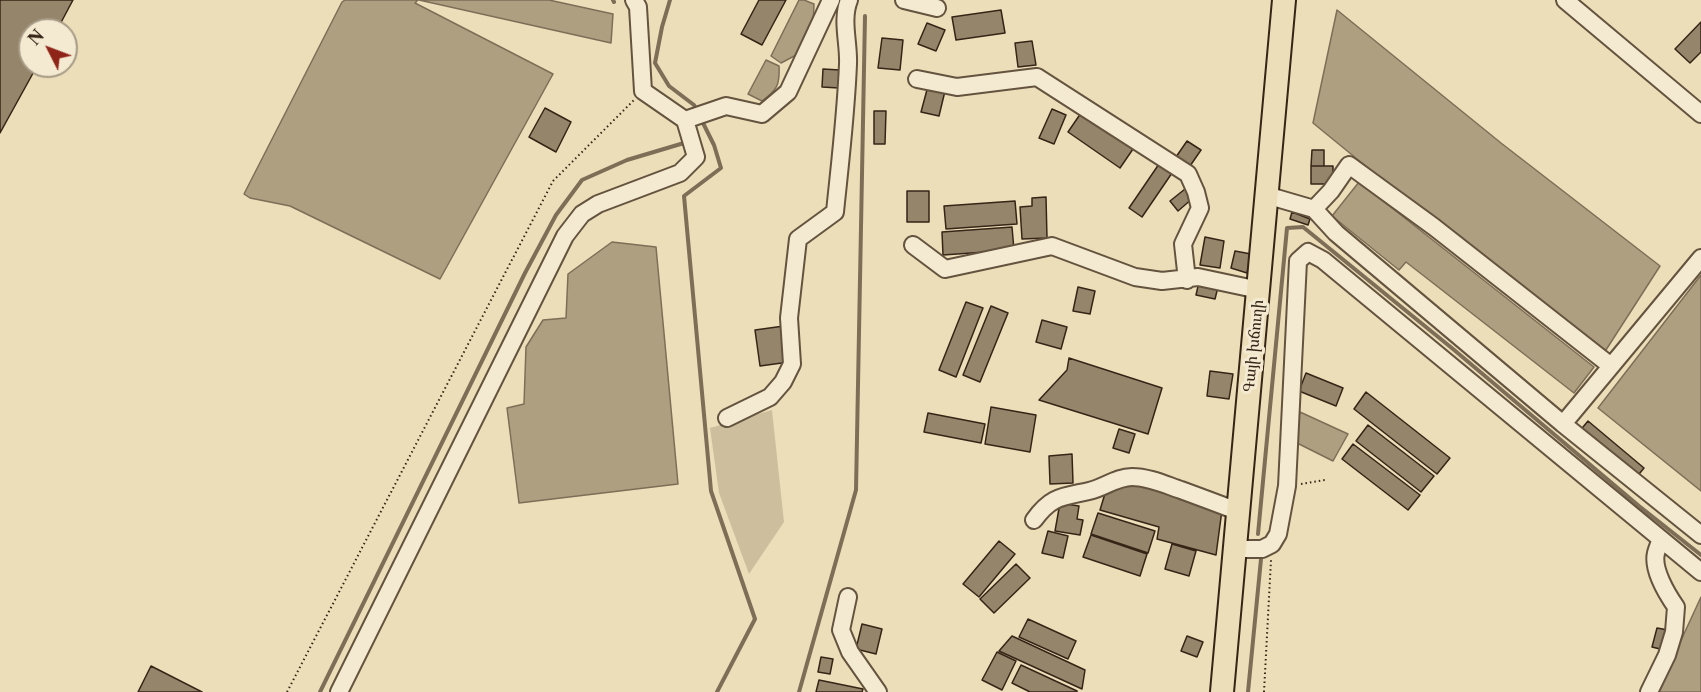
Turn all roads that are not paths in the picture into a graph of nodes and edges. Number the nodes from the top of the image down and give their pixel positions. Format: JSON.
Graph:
{"nodes":[{"id":1,"x":634,"y":0,"type":"edge"},
{"id":2,"x":831,"y":0,"type":"edge"},
{"id":3,"x":849,"y":0,"type":"edge"},
{"id":4,"x":904,"y":0,"type":"edge"},
{"id":5,"x":1284,"y":0,"type":"edge"},
{"id":6,"x":1565,"y":0,"type":"edge"},
{"id":7,"x":937,"y":8,"type":"dead end"},
{"id":8,"x":917,"y":79,"type":"dead end"},
{"id":9,"x":1701,"y":114,"type":"edge"},
{"id":10,"x":688,"y":119,"type":"junction"},
{"id":11,"x":1266,"y":195,"type":"junction"},
{"id":12,"x":1314,"y":209,"type":"junction"},
{"id":13,"x":913,"y":245,"type":"dead end"},
{"id":14,"x":1701,"y":258,"type":"edge"},
{"id":15,"x":1187,"y":280,"type":"junction"},
{"id":16,"x":1259,"y":290,"type":"junction"},
{"id":17,"x":1611,"y":366,"type":"junction"},
{"id":18,"x":728,"y":418,"type":"dead end"},
{"id":19,"x":1563,"y":424,"type":"junction"},
{"id":20,"x":1238,"y":511,"type":"junction"},
{"id":21,"x":1034,"y":520,"type":"dead end"},
{"id":22,"x":1701,"y":535,"type":"edge"},
{"id":23,"x":1661,"y":539,"type":"junction"},
{"id":24,"x":1234,"y":549,"type":"junction"},
{"id":25,"x":1701,"y":572,"type":"edge"},
{"id":26,"x":848,"y":597,"type":"dead end"},
{"id":27,"x":339,"y":692,"type":"edge"},
{"id":28,"x":878,"y":692,"type":"edge"},
{"id":29,"x":1222,"y":692,"type":"edge"},
{"id":30,"x":1649,"y":692,"type":"edge"}],
"edges":[{"from":1,"to":10,"type":"street"},
{"from":2,"to":10,"type":"street"},
{"from":3,"to":18,"type":"street"},
{"from":4,"to":7,"type":"street"},
{"from":5,"to":11,"type":"main road","name":"Գայի խճուղի"},
{"from":6,"to":9,"type":"street"},
{"from":8,"to":15,"type":"street"},
{"from":10,"to":27,"type":"street"},
{"from":11,"to":12,"type":"street"},
{"from":11,"to":16,"type":"main road","name":"Գայի խճուղի"},
{"from":12,"to":17,"type":"street"},
{"from":12,"to":19,"type":"street"},
{"from":13,"to":15,"type":"street"},
{"from":14,"to":17,"type":"street"},
{"from":15,"to":16,"type":"street"},
{"from":16,"to":20,"type":"main road","name":"Գայի խճուղի"},
{"from":17,"to":19,"type":"street"},
{"from":19,"to":22,"type":"street"},
{"from":20,"to":21,"type":"street"},
{"from":20,"to":24,"type":"main road","name":"Գայի խճուղի"},
{"from":23,"to":24,"type":"street"},
{"from":23,"to":25,"type":"street"},
{"from":23,"to":30,"type":"street"},
{"from":24,"to":29,"type":"main road","name":"Գայի խճուղի"},
{"from":26,"to":28,"type":"street"}]}
